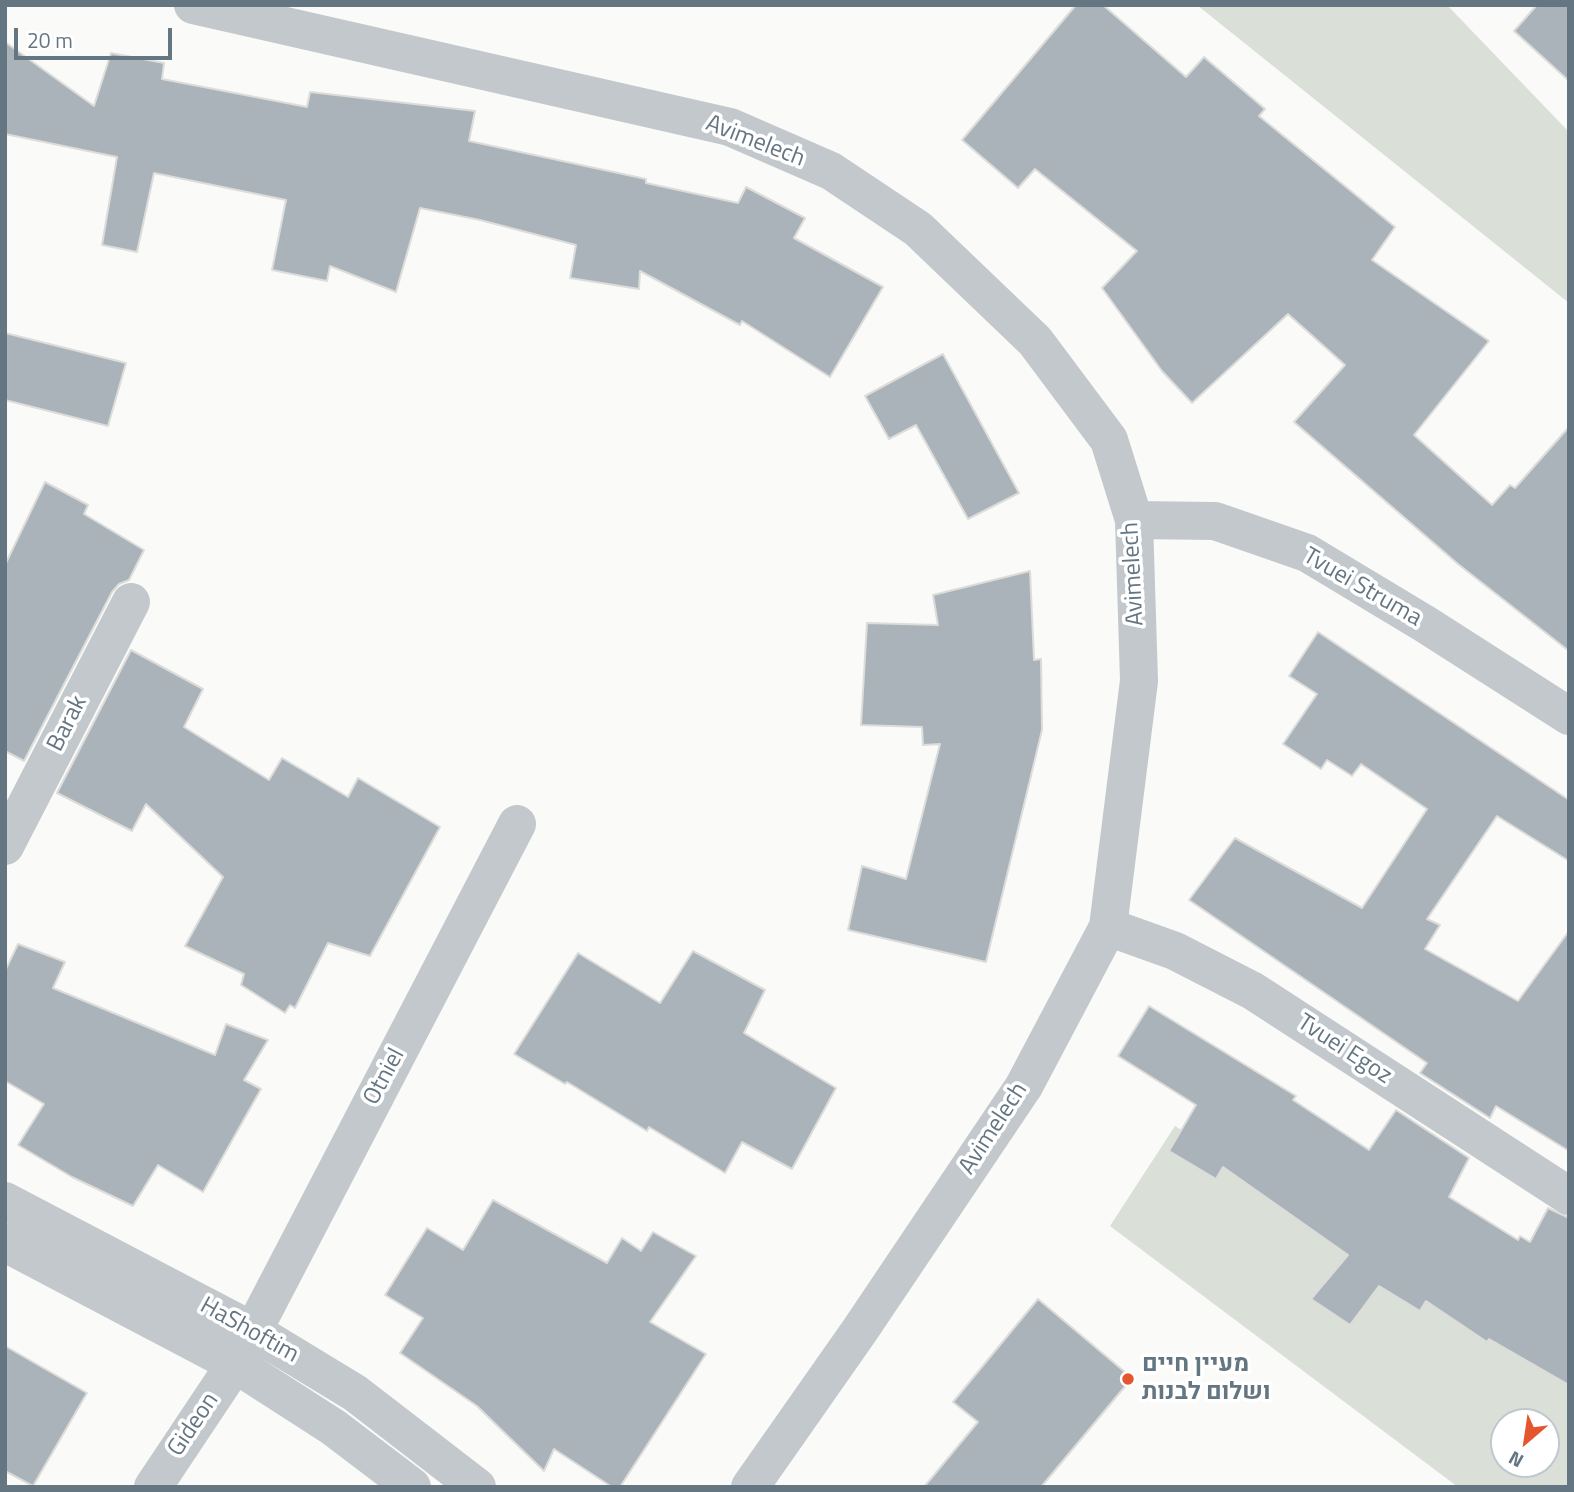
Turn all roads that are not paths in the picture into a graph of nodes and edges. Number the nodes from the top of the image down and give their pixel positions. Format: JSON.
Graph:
{"nodes":[{"id":1,"x":193,"y":5,"type":"edge"},
{"id":2,"x":1134,"y":520,"type":"junction"},
{"id":3,"x":131,"y":602,"type":"dead end"},
{"id":4,"x":1569,"y":716,"type":"edge"},
{"id":5,"x":517,"y":824,"type":"dead end"},
{"id":6,"x":5,"y":846,"type":"edge"},
{"id":7,"x":1108,"y":927,"type":"junction"},
{"id":8,"x":1569,"y":1196,"type":"edge"},
{"id":9,"x":5,"y":1201,"type":"edge"},
{"id":10,"x":5,"y":1243,"type":"edge"},
{"id":11,"x":253,"y":1331,"type":"junction"},
{"id":12,"x":235,"y":1364,"type":"junction"},
{"id":13,"x":153,"y":1487,"type":"edge"},
{"id":14,"x":412,"y":1487,"type":"edge"},
{"id":15,"x":477,"y":1487,"type":"edge"},
{"id":16,"x":750,"y":1487,"type":"edge"}],
"edges":[{"from":1,"to":2,"type":"street","name":"Avimelech"},
{"from":2,"to":4,"type":"street","name":"Tvuei Struma"},
{"from":2,"to":7,"type":"street","name":"Avimelech"},
{"from":3,"to":6,"type":"street","name":"Barak"},
{"from":5,"to":11,"type":"street","name":"Otniel"},
{"from":7,"to":8,"type":"street","name":"Tvuei Egoz"},
{"from":7,"to":16,"type":"street","name":"Avimelech"},
{"from":9,"to":11,"type":"street","name":"HaShoftim"},
{"from":10,"to":12,"type":"street","name":"HaShoftim"},
{"from":11,"to":15,"type":"street","name":"HaShoftim"},
{"from":12,"to":13,"type":"street","name":"Gideon"},
{"from":12,"to":14,"type":"street","name":"HaShoftim"}]}
